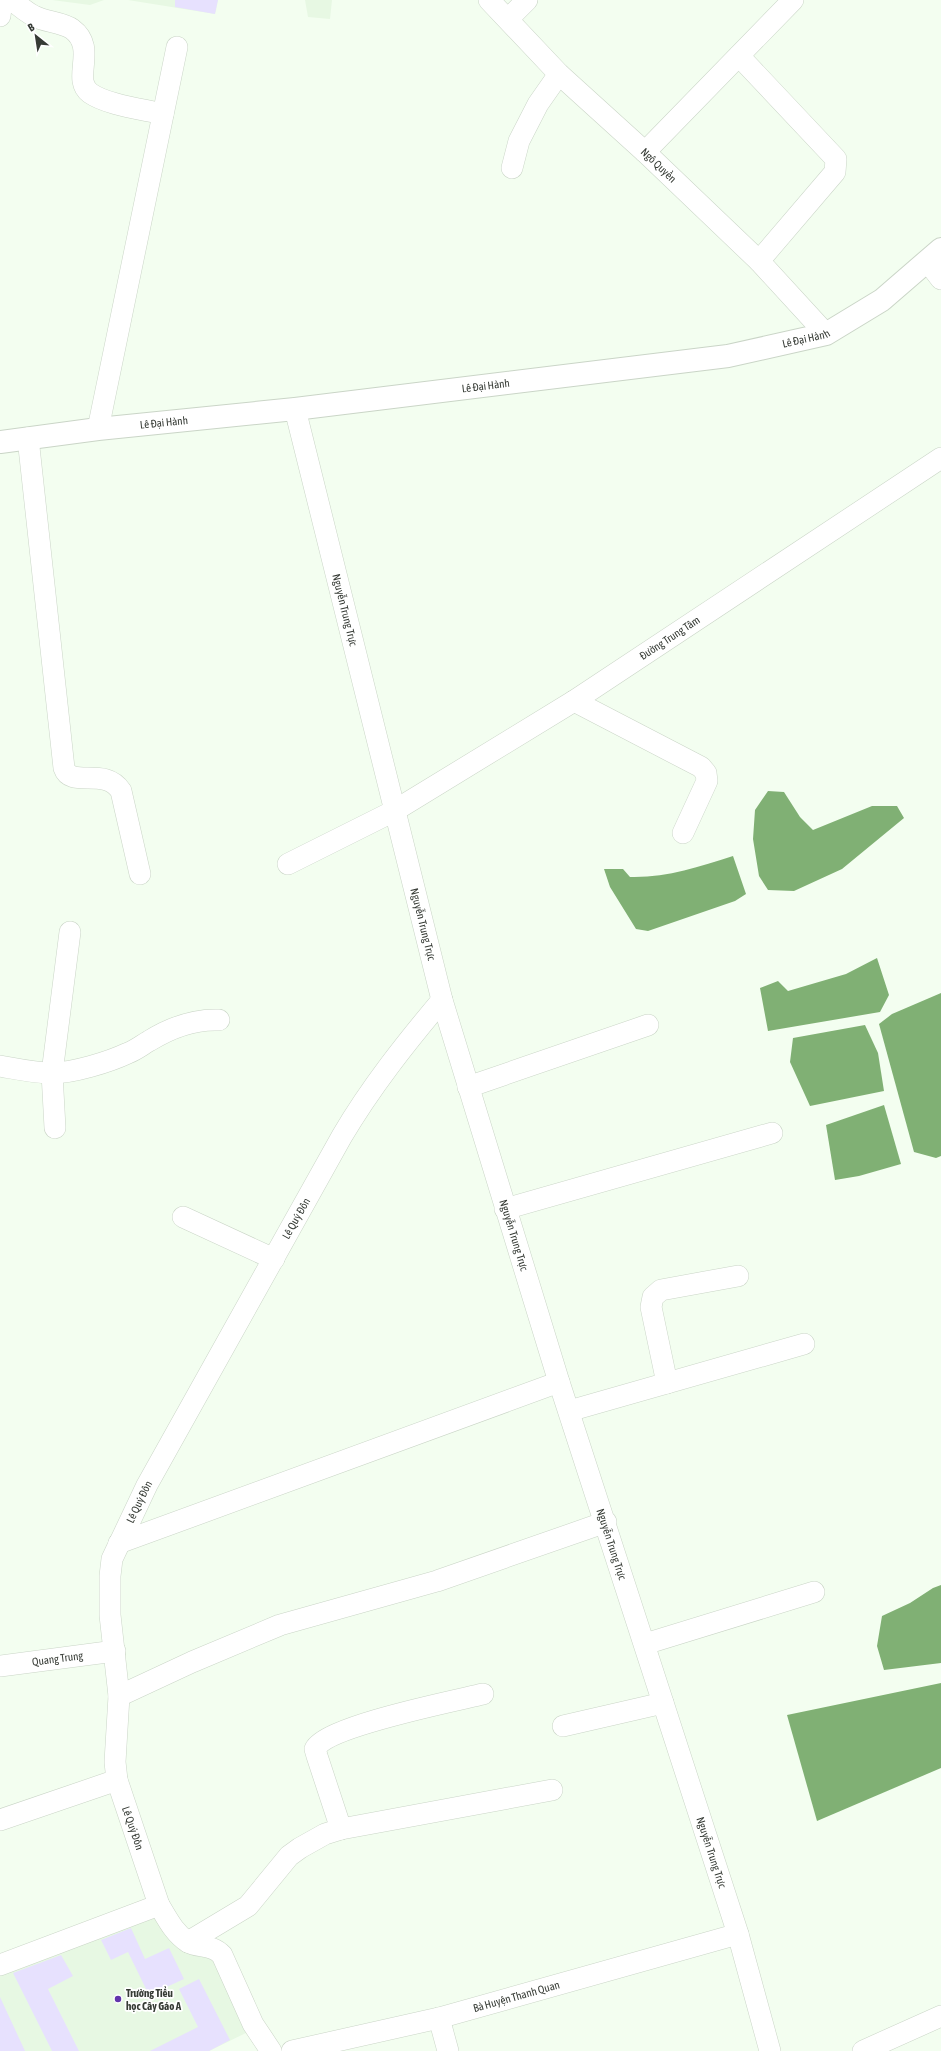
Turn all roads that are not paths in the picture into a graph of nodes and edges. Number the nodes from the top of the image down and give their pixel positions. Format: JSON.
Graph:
{"nodes":[{"id":1,"x":2,"y":0,"type":"edge"},
{"id":2,"x":12,"y":0,"type":"edge"},
{"id":3,"x":489,"y":0,"type":"edge"},
{"id":4,"x":527,"y":0,"type":"edge"},
{"id":5,"x":793,"y":0,"type":"edge"},
{"id":6,"x":0,"y":16,"type":"edge"},
{"id":7,"x":508,"y":19,"type":"junction"},
{"id":8,"x":177,"y":47,"type":"dead end"},
{"id":9,"x":738,"y":56,"type":"junction"},
{"id":10,"x":559,"y":74,"type":"junction"},
{"id":11,"x":163,"y":114,"type":"junction"},
{"id":12,"x":645,"y":152,"type":"junction"},
{"id":13,"x":512,"y":168,"type":"dead end"},
{"id":14,"x":934,"y":255,"type":"edge"},
{"id":15,"x":759,"y":261,"type":"junction"},
{"id":16,"x":941,"y":279,"type":"edge"},
{"id":17,"x":826,"y":334,"type":"junction"},
{"id":18,"x":295,"y":408,"type":"junction"},
{"id":19,"x":98,"y":429,"type":"junction"},
{"id":20,"x":28,"y":438,"type":"junction"},
{"id":21,"x":0,"y":442,"type":"edge"},
{"id":22,"x":941,"y":458,"type":"edge"},
{"id":23,"x":574,"y":701,"type":"junction"},
{"id":24,"x":394,"y":811,"type":"junction"},
{"id":25,"x":683,"y":833,"type":"dead end"},
{"id":26,"x":288,"y":864,"type":"dead end"},
{"id":27,"x":140,"y":874,"type":"dead end"},
{"id":28,"x":70,"y":932,"type":"dead end"},
{"id":29,"x":442,"y":1000,"type":"junction"},
{"id":30,"x":219,"y":1020,"type":"dead end"},
{"id":31,"x":648,"y":1025,"type":"dead end"},
{"id":32,"x":0,"y":1066,"type":"edge"},
{"id":33,"x":52,"y":1073,"type":"junction"},
{"id":34,"x":468,"y":1087,"type":"junction"},
{"id":35,"x":55,"y":1128,"type":"dead end"},
{"id":36,"x":772,"y":1133,"type":"dead end"},
{"id":37,"x":506,"y":1209,"type":"junction"},
{"id":38,"x":183,"y":1217,"type":"dead end"},
{"id":39,"x":274,"y":1259,"type":"junction"},
{"id":40,"x":738,"y":1276,"type":"dead end"},
{"id":41,"x":804,"y":1344,"type":"dead end"},
{"id":42,"x":559,"y":1382,"type":"junction"},
{"id":43,"x":667,"y":1383,"type":"junction"},
{"id":44,"x":569,"y":1411,"type":"junction"},
{"id":45,"x":606,"y":1522,"type":"junction"},
{"id":46,"x":119,"y":1543,"type":"junction"},
{"id":47,"x":814,"y":1592,"type":"dead end"},
{"id":48,"x":645,"y":1644,"type":"junction"},
{"id":49,"x":115,"y":1651,"type":"junction"},
{"id":50,"x":0,"y":1666,"type":"edge"},
{"id":51,"x":483,"y":1694,"type":"dead end"},
{"id":52,"x":119,"y":1696,"type":"junction"},
{"id":53,"x":663,"y":1703,"type":"junction"},
{"id":54,"x":563,"y":1726,"type":"dead end"},
{"id":55,"x":117,"y":1780,"type":"junction"},
{"id":56,"x":552,"y":1790,"type":"dead end"},
{"id":57,"x":0,"y":1820,"type":"edge"},
{"id":58,"x":341,"y":1829,"type":"junction"},
{"id":59,"x":159,"y":1904,"type":"junction"},
{"id":60,"x":738,"y":1934,"type":"junction"},
{"id":61,"x":188,"y":1942,"type":"junction"},
{"id":62,"x":0,"y":1965,"type":"edge"},
{"id":63,"x":941,"y":2016,"type":"edge"},
{"id":64,"x":439,"y":2018,"type":"junction"},
{"id":65,"x":271,"y":2051,"type":"edge"},
{"id":66,"x":292,"y":2051,"type":"edge"},
{"id":67,"x":448,"y":2051,"type":"edge"},
{"id":68,"x":770,"y":2051,"type":"edge"},
{"id":69,"x":863,"y":2051,"type":"edge"}],
"edges":[{"from":1,"to":6,"type":"street"},
{"from":2,"to":11,"type":"street"},
{"from":3,"to":7,"type":"street","name":"Ngô Quyền"},
{"from":4,"to":7,"type":"street"},
{"from":5,"to":9,"type":"street"},
{"from":7,"to":10,"type":"street","name":"Ngô Quyền"},
{"from":8,"to":11,"type":"street"},
{"from":9,"to":12,"type":"street"},
{"from":9,"to":15,"type":"street"},
{"from":10,"to":12,"type":"street","name":"Ngô Quyền"},
{"from":10,"to":13,"type":"street"},
{"from":11,"to":19,"type":"street"},
{"from":12,"to":15,"type":"street","name":"Ngô Quyền"},
{"from":14,"to":16,"type":"street"},
{"from":14,"to":17,"type":"main road","name":"Lê Đại Hành"},
{"from":15,"to":17,"type":"street","name":"Ngô Quyền"},
{"from":17,"to":18,"type":"main road","name":"Lê Đại Hành"},
{"from":18,"to":19,"type":"main road","name":"Lê Đại Hành"},
{"from":18,"to":24,"type":"street","name":"Nguyễn Trung Trực"},
{"from":19,"to":20,"type":"main road","name":"Lê Đại Hành"},
{"from":20,"to":21,"type":"main road","name":"Lê Đại Hành"},
{"from":20,"to":27,"type":"street"},
{"from":22,"to":23,"type":"street","name":"Đường Trung Tâm"},
{"from":23,"to":24,"type":"street","name":"Đường Trung Tâm"},
{"from":23,"to":25,"type":"street"},
{"from":24,"to":26,"type":"street","name":"Đường Trung Tâm"},
{"from":24,"to":29,"type":"street","name":"Nguyễn Trung Trực"},
{"from":28,"to":33,"type":"street"},
{"from":29,"to":34,"type":"street","name":"Nguyễn Trung Trực"},
{"from":29,"to":39,"type":"street","name":"Lê Quý Đôn"},
{"from":30,"to":33,"type":"street"},
{"from":31,"to":34,"type":"street"},
{"from":32,"to":33,"type":"street"},
{"from":33,"to":35,"type":"street"},
{"from":34,"to":37,"type":"street","name":"Nguyễn Trung Trực"},
{"from":36,"to":37,"type":"street"},
{"from":37,"to":42,"type":"street","name":"Nguyễn Trung Trực"},
{"from":38,"to":39,"type":"street"},
{"from":39,"to":46,"type":"street","name":"Lê Quý Đôn"},
{"from":40,"to":43,"type":"street"},
{"from":41,"to":43,"type":"street"},
{"from":42,"to":44,"type":"street","name":"Nguyễn Trung Trực"},
{"from":42,"to":46,"type":"street"},
{"from":43,"to":44,"type":"street"},
{"from":44,"to":45,"type":"street","name":"Nguyễn Trung Trực"},
{"from":45,"to":48,"type":"street","name":"Nguyễn Trung Trực"},
{"from":45,"to":52,"type":"street"},
{"from":46,"to":49,"type":"street","name":"Lê Quý Đôn"},
{"from":47,"to":48,"type":"street"},
{"from":48,"to":53,"type":"street","name":"Nguyễn Trung Trực"},
{"from":49,"to":50,"type":"street","name":"Quang Trung"},
{"from":49,"to":52,"type":"street","name":"Lê Quý Đôn"},
{"from":51,"to":58,"type":"street"},
{"from":52,"to":55,"type":"street","name":"Lê Quý Đôn"},
{"from":53,"to":54,"type":"street"},
{"from":53,"to":60,"type":"street","name":"Nguyễn Trung Trực"},
{"from":55,"to":57,"type":"street"},
{"from":55,"to":59,"type":"street","name":"Lê Quý Đôn"},
{"from":56,"to":58,"type":"street"},
{"from":58,"to":61,"type":"street"},
{"from":59,"to":61,"type":"street","name":"Lê Quý Đôn"},
{"from":59,"to":62,"type":"street"},
{"from":60,"to":64,"type":"street","name":"Bà Huyện Thanh Quan"},
{"from":60,"to":68,"type":"street","name":"Nguyễn Trung Trực"},
{"from":61,"to":65,"type":"street"},
{"from":63,"to":69,"type":"street"},
{"from":64,"to":66,"type":"street","name":"Bà Huyện Thanh Quan"},
{"from":64,"to":67,"type":"street"}]}
